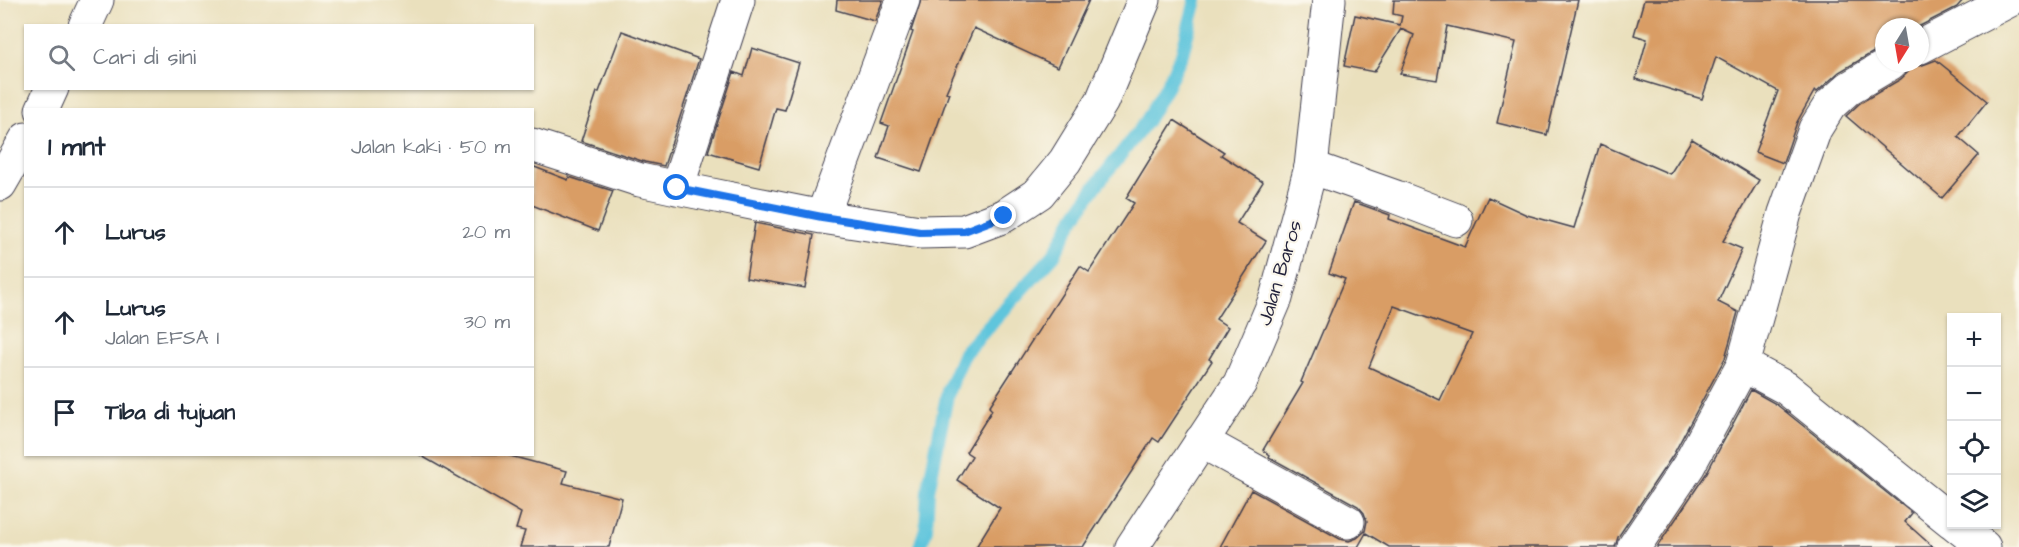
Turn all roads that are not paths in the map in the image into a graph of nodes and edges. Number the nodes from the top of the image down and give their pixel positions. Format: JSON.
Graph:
{"nodes":[{"id":1,"x":97,"y":0,"type":"edge"},
{"id":2,"x":738,"y":0,"type":"edge"},
{"id":3,"x":903,"y":0,"type":"edge"},
{"id":4,"x":1144,"y":0,"type":"edge"},
{"id":5,"x":1329,"y":0,"type":"edge"},
{"id":6,"x":2010,"y":0,"type":"edge"},
{"id":7,"x":86,"y":24,"type":"edge"},
{"id":8,"x":1929,"y":42,"type":"edge"},
{"id":9,"x":1876,"y":72,"type":"edge"},
{"id":10,"x":51,"y":90,"type":"edge"},
{"id":11,"x":43,"y":108,"type":"edge"},
{"id":12,"x":24,"y":143,"type":"edge"},
{"id":13,"x":534,"y":147,"type":"edge"},
{"id":14,"x":1311,"y":167,"type":"junction"},
{"id":15,"x":0,"y":184,"type":"edge"},
{"id":16,"x":677,"y":188,"type":"junction"},
{"id":17,"x":822,"y":217,"type":"junction"},
{"id":18,"x":1456,"y":220,"type":"dead end"},
{"id":19,"x":1743,"y":365,"type":"junction"},
{"id":20,"x":1201,"y":441,"type":"junction"},
{"id":21,"x":1947,"y":518,"type":"edge"},
{"id":22,"x":1348,"y":522,"type":"dead end"},
{"id":23,"x":1960,"y":529,"type":"edge"},
{"id":24,"x":1132,"y":547,"type":"edge"},
{"id":25,"x":1634,"y":547,"type":"edge"},
{"id":26,"x":1984,"y":547,"type":"edge"}],
"edges":[{"from":1,"to":7,"type":"street"},
{"from":2,"to":16,"type":"street"},
{"from":3,"to":17,"type":"street"},
{"from":4,"to":17,"type":"street"},
{"from":5,"to":14,"type":"street","name":"Jalan Baros"},
{"from":6,"to":8,"type":"street"},
{"from":9,"to":19,"type":"street"},
{"from":10,"to":11,"type":"street"},
{"from":12,"to":15,"type":"street"},
{"from":13,"to":16,"type":"street"},
{"from":14,"to":18,"type":"street"},
{"from":14,"to":20,"type":"street","name":"Jalan Baros"},
{"from":16,"to":17,"type":"street"},
{"from":19,"to":21,"type":"street"},
{"from":19,"to":25,"type":"street"},
{"from":20,"to":22,"type":"street"},
{"from":20,"to":24,"type":"street","name":"Jalan Baros"},
{"from":23,"to":26,"type":"street"}]}
